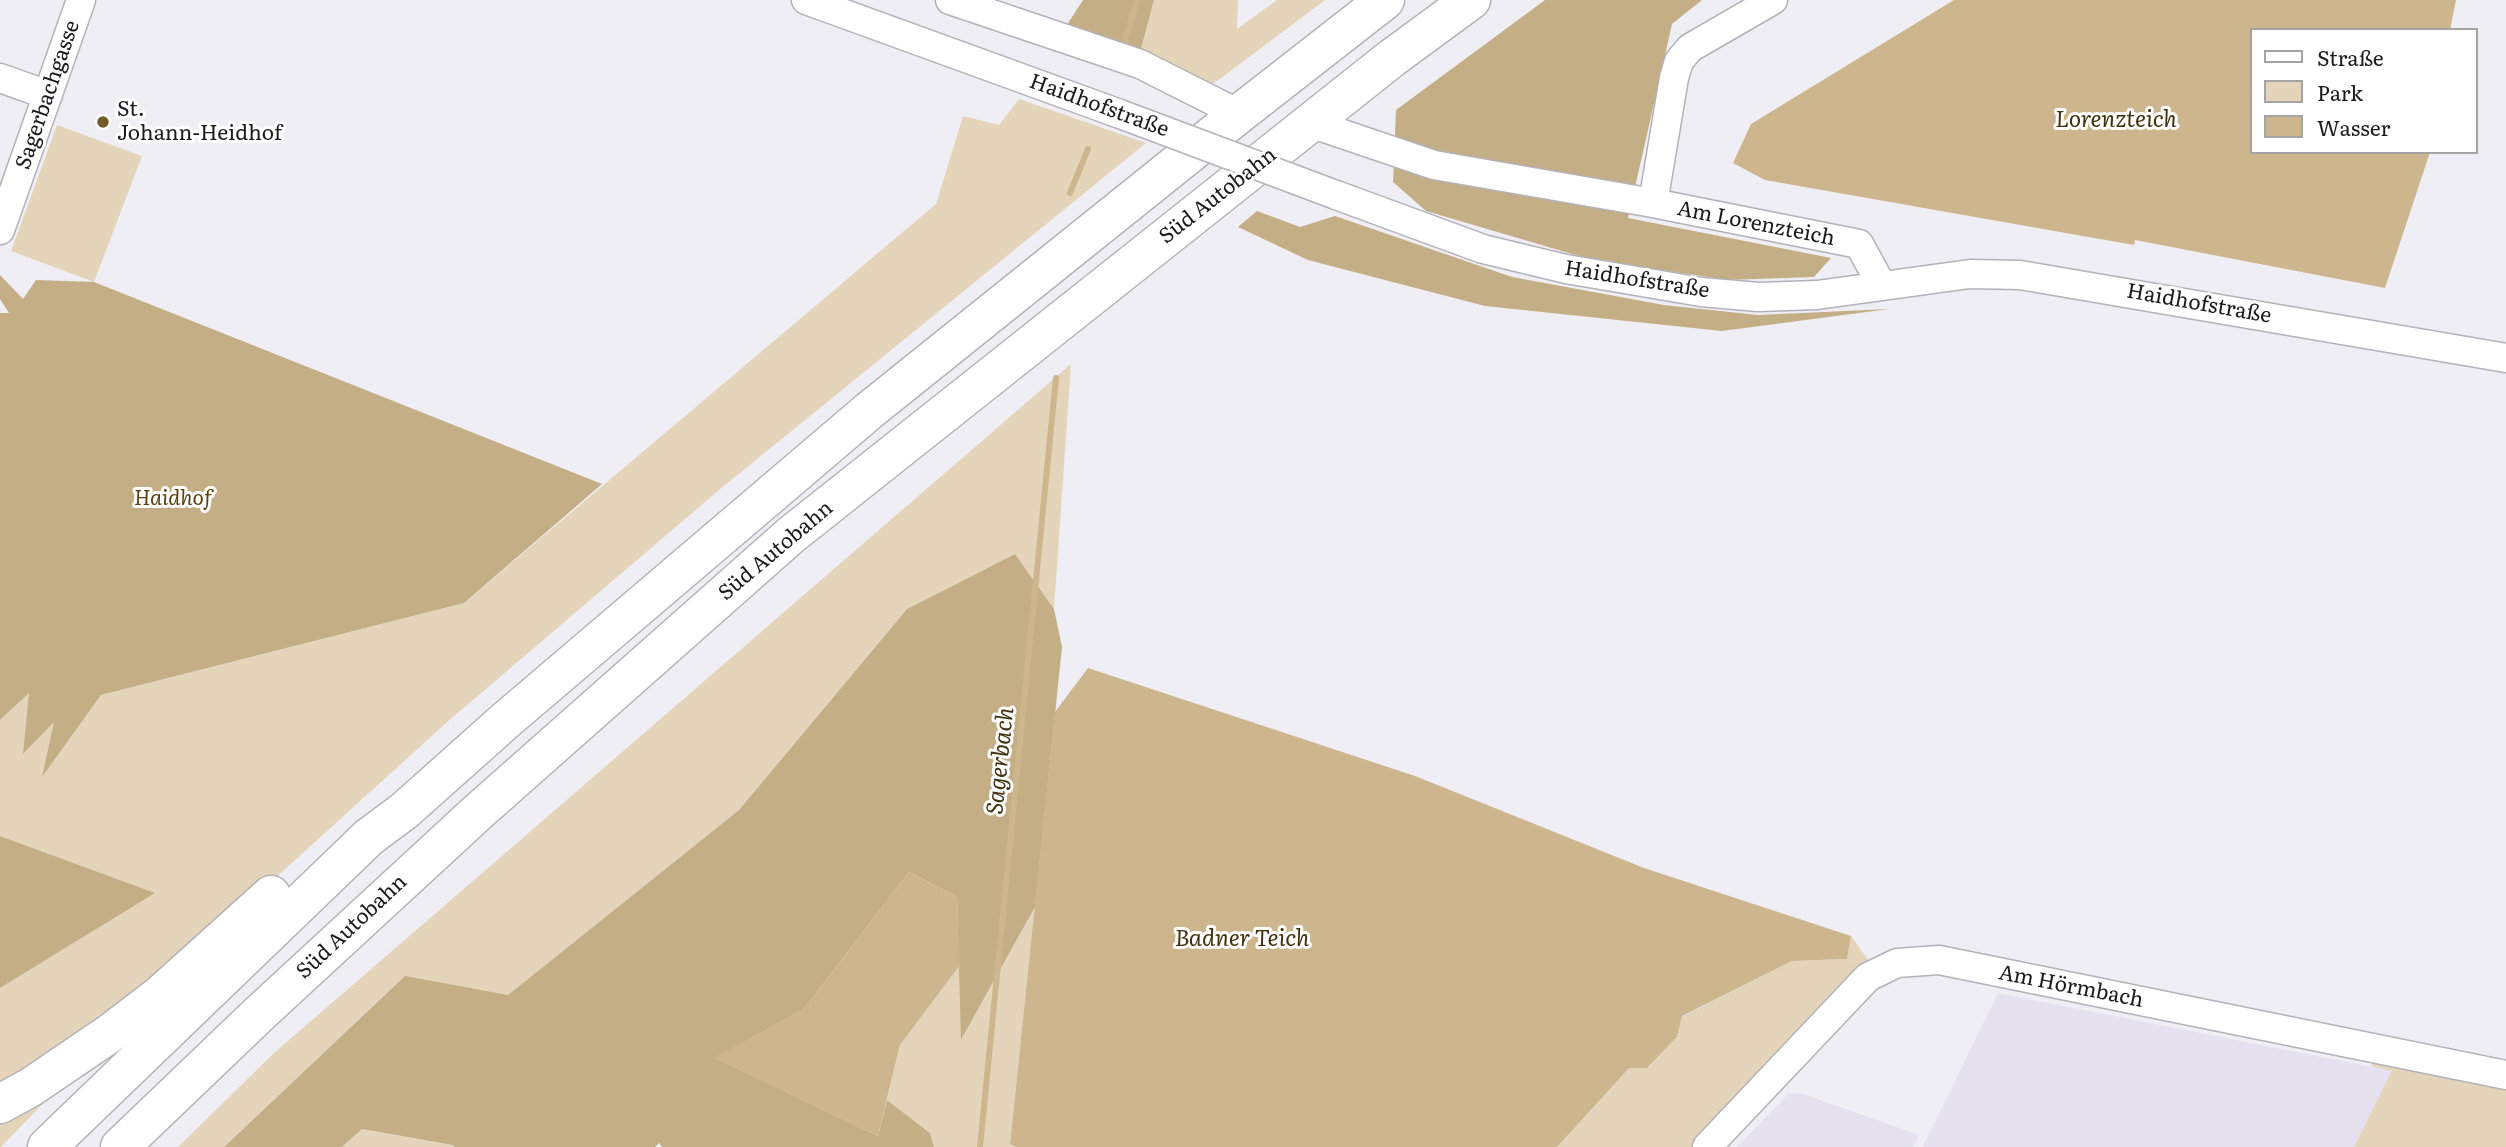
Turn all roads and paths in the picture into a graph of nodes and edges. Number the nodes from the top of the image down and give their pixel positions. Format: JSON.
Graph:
{"nodes":[{"id":1,"x":81,"y":0,"type":"edge"},
{"id":2,"x":806,"y":0,"type":"edge"},
{"id":3,"x":950,"y":0,"type":"edge"},
{"id":4,"x":1385,"y":0,"type":"edge"},
{"id":5,"x":1471,"y":0,"type":"edge"},
{"id":6,"x":1773,"y":0,"type":"edge"},
{"id":7,"x":0,"y":78,"type":"edge"},
{"id":8,"x":48,"y":95,"type":"junction"},
{"id":9,"x":1239,"y":114,"type":"junction"},
{"id":10,"x":1310,"y":123,"type":"junction"},
{"id":11,"x":1653,"y":203,"type":"junction"},
{"id":12,"x":0,"y":230,"type":"edge"},
{"id":13,"x":1882,"y":286,"type":"junction"},
{"id":14,"x":2506,"y":358,"type":"edge"},
{"id":15,"x":369,"y":837,"type":"junction"},
{"id":16,"x":2506,"y":1074,"type":"edge"},
{"id":17,"x":0,"y":1104,"type":"edge"},
{"id":18,"x":47,"y":1147,"type":"edge"},
{"id":19,"x":120,"y":1147,"type":"edge"},
{"id":20,"x":1707,"y":1147,"type":"edge"}],
"edges":[{"from":1,"to":8,"type":"street","name":"Sagerbachgasse"},
{"from":2,"to":13,"type":"street","name":"Haidhofstraße","bridge":true},
{"from":3,"to":9,"type":"street"},
{"from":4,"to":9,"type":"highway"},
{"from":5,"to":10,"type":"highway","name":"Süd Autobahn"},
{"from":6,"to":11,"type":"street","name":"Am Lorenzteich"},
{"from":7,"to":8,"type":"street"},
{"from":8,"to":12,"type":"street","name":"Sagerbachgasse"},
{"from":9,"to":15,"type":"highway"},
{"from":10,"to":11,"type":"street"},
{"from":10,"to":19,"type":"highway","name":"Süd Autobahn"},
{"from":11,"to":13,"type":"street","name":"Am Lorenzteich"},
{"from":13,"to":14,"type":"street","name":"Haidhofstraße"},
{"from":15,"to":17,"type":"highway"},
{"from":15,"to":18,"type":"highway"},
{"from":16,"to":20,"type":"street","name":"Am Hörmbach"}]}
